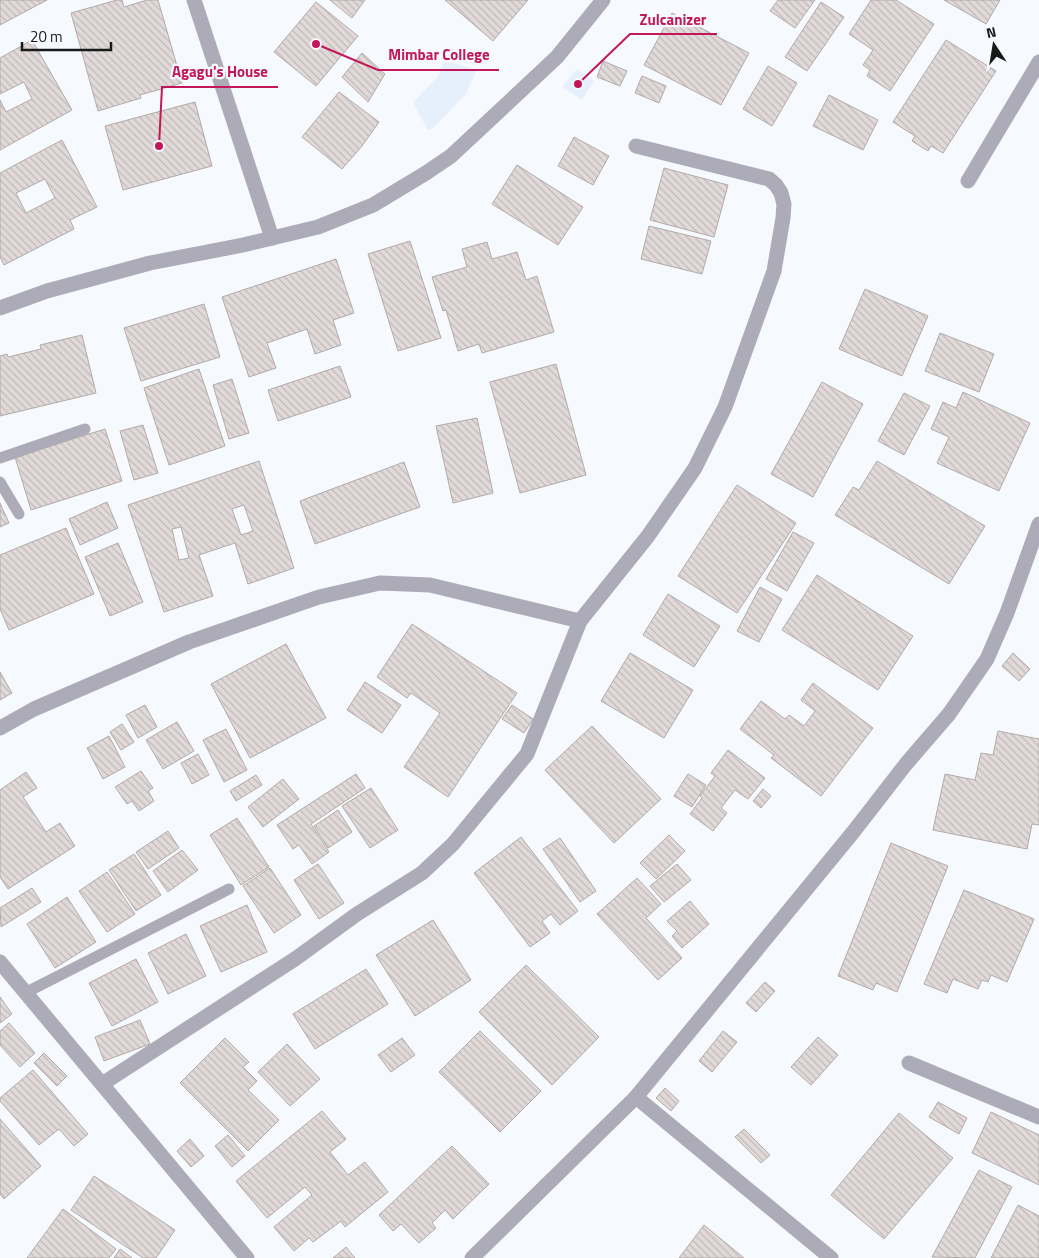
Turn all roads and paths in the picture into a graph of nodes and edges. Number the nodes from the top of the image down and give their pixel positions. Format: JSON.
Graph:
{"nodes":[{"id":1,"x":194,"y":0,"type":"edge"},
{"id":2,"x":603,"y":0,"type":"edge"},
{"id":3,"x":1039,"y":62,"type":"edge"},
{"id":4,"x":636,"y":146,"type":"dead end"},
{"id":5,"x":968,"y":181,"type":"dead end"},
{"id":6,"x":272,"y":238,"type":"junction"},
{"id":7,"x":0,"y":308,"type":"edge"},
{"id":8,"x":85,"y":429,"type":"dead end"},
{"id":9,"x":0,"y":458,"type":"edge"},
{"id":10,"x":0,"y":482,"type":"edge"},
{"id":11,"x":19,"y":514,"type":"dead end"},
{"id":12,"x":1039,"y":524,"type":"edge"},
{"id":13,"x":580,"y":621,"type":"junction"},
{"id":14,"x":0,"y":728,"type":"edge"},
{"id":15,"x":229,"y":889,"type":"dead end"},
{"id":16,"x":0,"y":962,"type":"edge"},
{"id":17,"x":25,"y":993,"type":"junction"},
{"id":18,"x":909,"y":1063,"type":"dead end"},
{"id":19,"x":102,"y":1084,"type":"junction"},
{"id":20,"x":636,"y":1097,"type":"junction"},
{"id":21,"x":1039,"y":1117,"type":"edge"},
{"id":22,"x":246,"y":1258,"type":"edge"},
{"id":23,"x":472,"y":1258,"type":"edge"},
{"id":24,"x":831,"y":1258,"type":"edge"}],
"edges":[{"from":1,"to":6,"type":"street"},
{"from":2,"to":6,"type":"street"},
{"from":3,"to":5,"type":"street"},
{"from":4,"to":13,"type":"street"},
{"from":6,"to":7,"type":"street"},
{"from":8,"to":9,"type":"lane"},
{"from":10,"to":11,"type":"lane"},
{"from":12,"to":20,"type":"street"},
{"from":13,"to":14,"type":"street"},
{"from":13,"to":19,"type":"street"},
{"from":15,"to":17,"type":"lane"},
{"from":16,"to":17,"type":"street"},
{"from":17,"to":19,"type":"street"},
{"from":18,"to":21,"type":"street"},
{"from":19,"to":22,"type":"street"},
{"from":20,"to":23,"type":"street"},
{"from":20,"to":24,"type":"street"}]}
